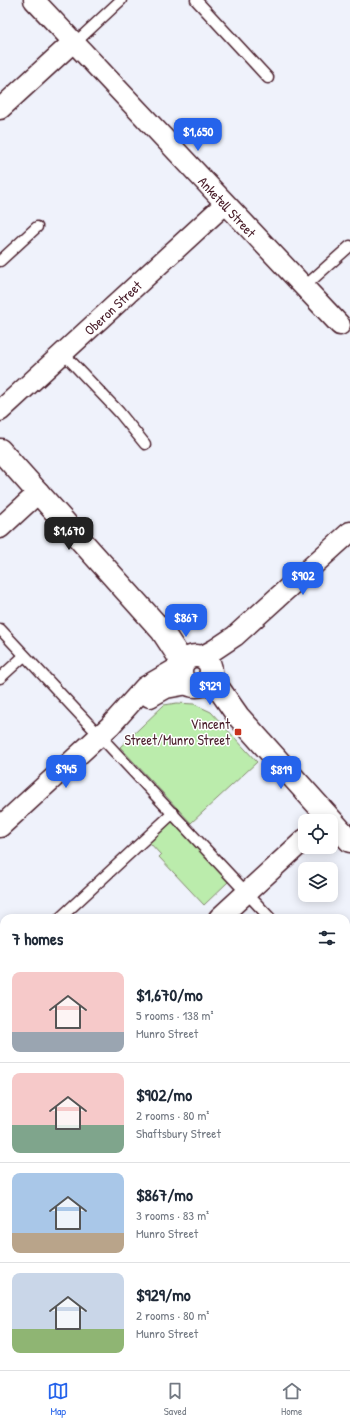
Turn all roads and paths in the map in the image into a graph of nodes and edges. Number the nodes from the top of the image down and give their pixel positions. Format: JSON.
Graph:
{"nodes":[{"id":1,"x":34,"y":0,"type":"edge"},
{"id":2,"x":121,"y":0,"type":"edge"},
{"id":3,"x":196,"y":0,"type":"edge"},
{"id":4,"x":74,"y":43,"type":"junction"},
{"id":5,"x":268,"y":78,"type":"dead end"},
{"id":6,"x":0,"y":109,"type":"edge"},
{"id":7,"x":225,"y":204,"type":"junction"},
{"id":8,"x":37,"y":227,"type":"dead end"},
{"id":9,"x":350,"y":246,"type":"edge"},
{"id":10,"x":0,"y":261,"type":"edge"},
{"id":11,"x":304,"y":287,"type":"junction"},
{"id":12,"x":340,"y":325,"type":"dead end"},
{"id":13,"x":63,"y":353,"type":"junction"},
{"id":14,"x":0,"y":411,"type":"edge"},
{"id":15,"x":145,"y":444,"type":"dead end"},
{"id":16,"x":0,"y":450,"type":"edge"},
{"id":17,"x":39,"y":492,"type":"junction"},
{"id":18,"x":0,"y":528,"type":"edge"},
{"id":19,"x":350,"y":532,"type":"edge"},
{"id":20,"x":0,"y":629,"type":"edge"},
{"id":21,"x":24,"y":656,"type":"junction"},
{"id":22,"x":196,"y":670,"type":"junction"},
{"id":23,"x":0,"y":678,"type":"edge"},
{"id":24,"x":105,"y":730,"type":"junction"},
{"id":25,"x":173,"y":813,"type":"junction"},
{"id":26,"x":339,"y":826,"type":"edge"},
{"id":27,"x":0,"y":827,"type":"edge"},
{"id":28,"x":298,"y":845,"type":"edge"},
{"id":29,"x":246,"y":893,"type":"junction"},
{"id":30,"x":64,"y":914,"type":"edge"},
{"id":31,"x":223,"y":914,"type":"edge"},
{"id":32,"x":266,"y":914,"type":"edge"}],
"edges":[{"from":1,"to":4,"type":"street","name":"Anketell Street"},
{"from":2,"to":4,"type":"lane"},
{"from":3,"to":5,"type":"lane"},
{"from":4,"to":6,"type":"street"},
{"from":4,"to":7,"type":"street","name":"Anketell Street"},
{"from":7,"to":11,"type":"street","name":"Anketell Street"},
{"from":7,"to":13,"type":"street","name":"Oberon Street"},
{"from":8,"to":10,"type":"lane"},
{"from":9,"to":11,"type":"lane"},
{"from":11,"to":12,"type":"street","name":"Anketell Street"},
{"from":13,"to":14,"type":"street","name":"Oberon Street"},
{"from":13,"to":15,"type":"lane"},
{"from":16,"to":17,"type":"street"},
{"from":17,"to":18,"type":"street"},
{"from":17,"to":22,"type":"street"},
{"from":19,"to":22,"type":"street"},
{"from":20,"to":21,"type":"lane"},
{"from":21,"to":23,"type":"lane"},
{"from":21,"to":24,"type":"lane"},
{"from":22,"to":24,"type":"street"},
{"from":22,"to":26,"type":"street"},
{"from":24,"to":25,"type":"lane"},
{"from":24,"to":27,"type":"street"},
{"from":25,"to":29,"type":"lane"},
{"from":25,"to":30,"type":"lane"},
{"from":28,"to":29,"type":"street"},
{"from":29,"to":31,"type":"street"},
{"from":29,"to":32,"type":"lane"}]}
